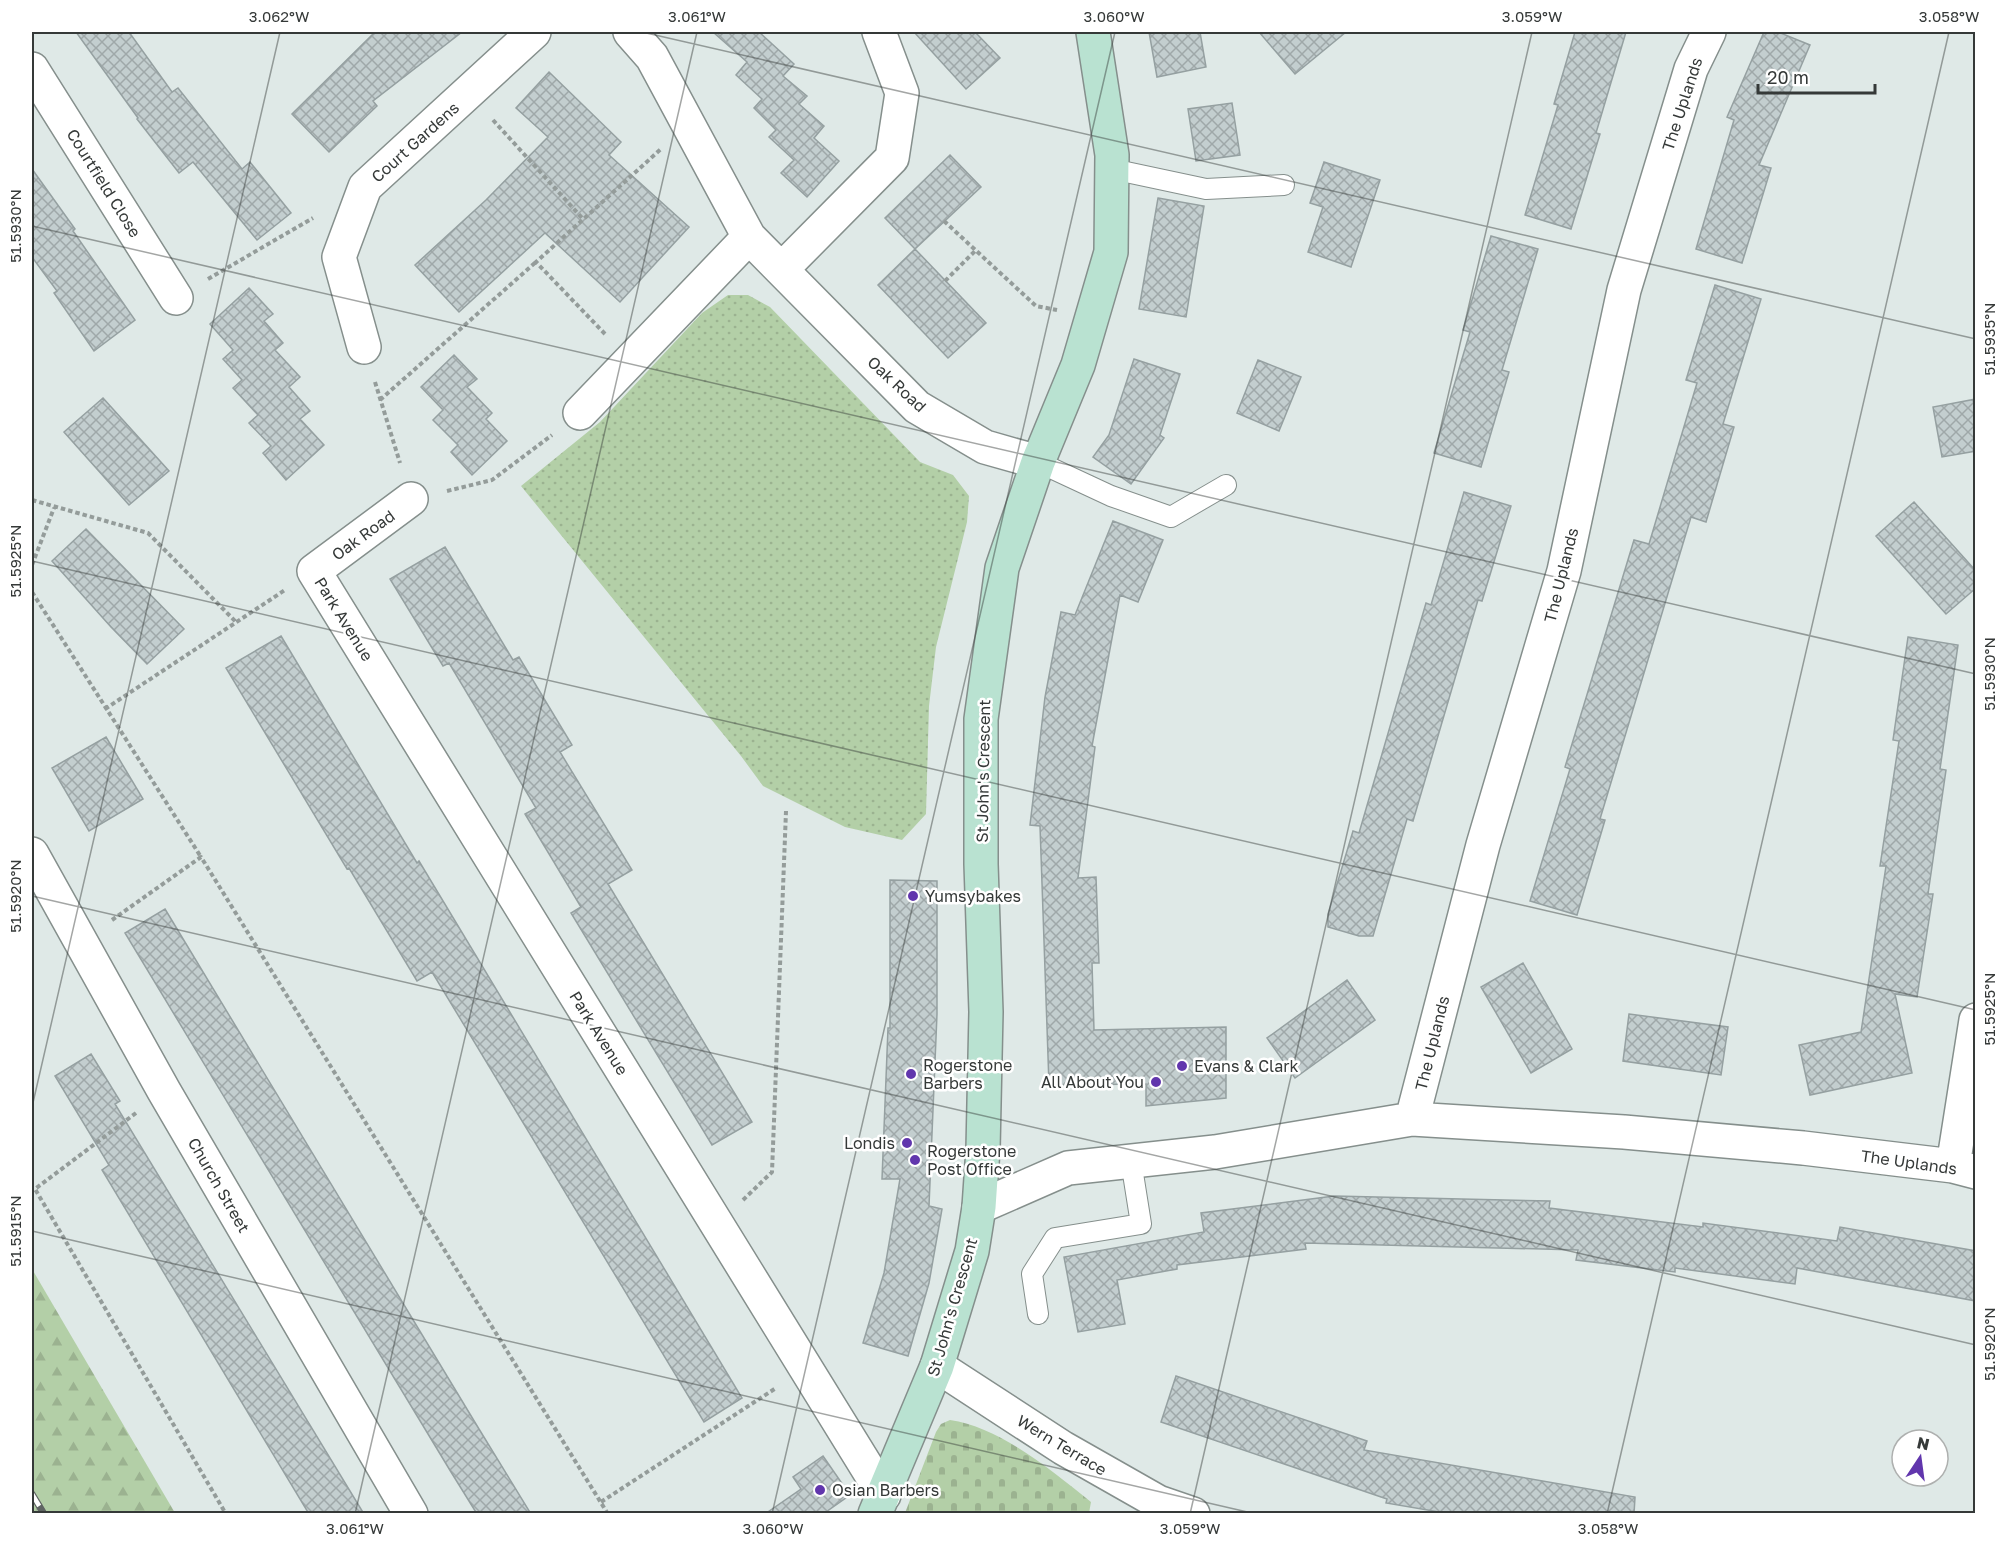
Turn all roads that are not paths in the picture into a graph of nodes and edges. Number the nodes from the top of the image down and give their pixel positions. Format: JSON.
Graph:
{"nodes":[{"id":1,"x":534,"y":32,"type":"edge"},
{"id":2,"x":630,"y":32,"type":"edge"},
{"id":3,"x":879,"y":32,"type":"edge"},
{"id":4,"x":1094,"y":32,"type":"edge"},
{"id":5,"x":1709,"y":32,"type":"edge"},
{"id":6,"x":32,"y":69,"type":"edge"},
{"id":7,"x":1112,"y":170,"type":"junction"},
{"id":8,"x":1284,"y":185,"type":"dead end"},
{"id":9,"x":749,"y":237,"type":"junction"},
{"id":10,"x":782,"y":269,"type":"junction"},
{"id":11,"x":176,"y":298,"type":"road end"},
{"id":12,"x":364,"y":347,"type":"road end"},
{"id":13,"x":580,"y":413,"type":"road end"},
{"id":14,"x":1038,"y":462,"type":"junction"},
{"id":15,"x":1226,"y":485,"type":"dead end"},
{"id":16,"x":411,"y":499,"type":"road end"},
{"id":17,"x":314,"y":571,"type":"joint"},
{"id":18,"x":32,"y":854,"type":"edge"},
{"id":19,"x":1976,"y":1020,"type":"edge"},
{"id":20,"x":1412,"y":1119,"type":"junction"},
{"id":21,"x":1131,"y":1161,"type":"junction"},
{"id":22,"x":1964,"y":1169,"type":"edge"},
{"id":23,"x":979,"y":1207,"type":"junction"},
{"id":24,"x":1038,"y":1314,"type":"dead end"},
{"id":25,"x":937,"y":1366,"type":"junction"},
{"id":26,"x":879,"y":1504,"type":"edge"},
{"id":27,"x":411,"y":1514,"type":"edge"},
{"id":28,"x":1193,"y":1514,"type":"edge"}],
"edges":[{"from":1,"to":12,"type":"street","name":"Court Gardens"},
{"from":2,"to":9,"type":"street","name":"Oak Road"},
{"from":3,"to":10,"type":"street"},
{"from":4,"to":7,"type":"street","name":"St John's Crescent"},
{"from":5,"to":20,"type":"street","name":"The Uplands"},
{"from":6,"to":11,"type":"street","name":"Courtfield Close"},
{"from":7,"to":8,"type":"lane"},
{"from":7,"to":14,"type":"street","name":"St John's Crescent"},
{"from":9,"to":10,"type":"street","name":"Oak Road"},
{"from":9,"to":13,"type":"street"},
{"from":10,"to":14,"type":"street","name":"Oak Road"},
{"from":14,"to":15,"type":"lane"},
{"from":14,"to":23,"type":"street","name":"St John's Crescent"},
{"from":16,"to":17,"type":"street","name":"Oak Road"},
{"from":17,"to":26,"type":"street","name":"Park Avenue"},
{"from":18,"to":27,"type":"street","name":"Church Street"},
{"from":19,"to":22,"type":"street"},
{"from":20,"to":21,"type":"street","name":"The Uplands"},
{"from":20,"to":22,"type":"street","name":"The Uplands"},
{"from":21,"to":23,"type":"street","name":"The Uplands"},
{"from":21,"to":24,"type":"lane"},
{"from":23,"to":25,"type":"street","name":"St John's Crescent"},
{"from":25,"to":26,"type":"street","name":"St John's Crescent"},
{"from":25,"to":28,"type":"street","name":"Wern Terrace"}]}
